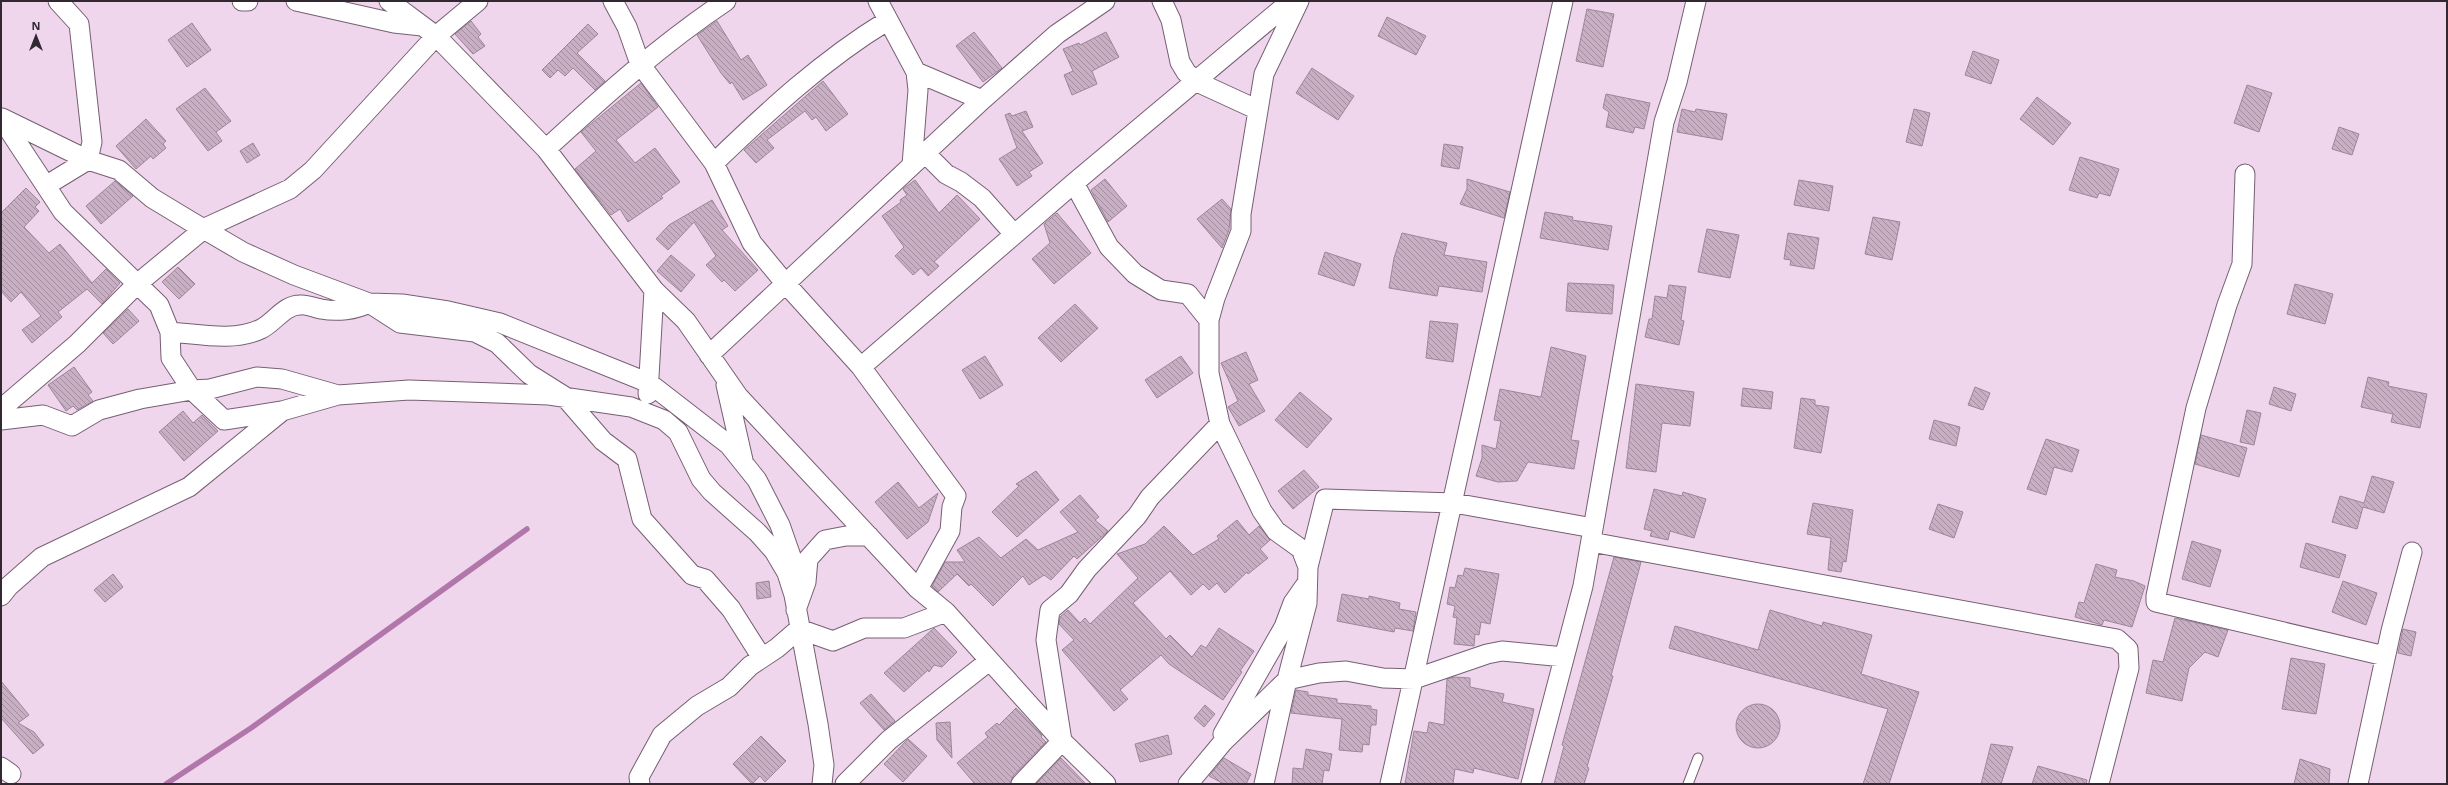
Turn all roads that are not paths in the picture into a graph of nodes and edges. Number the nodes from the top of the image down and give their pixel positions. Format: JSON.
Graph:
{"nodes":[{"id":1,"x":58,"y":1,"type":"edge"},
{"id":2,"x":77,"y":1,"type":"edge"},
{"id":3,"x":242,"y":1,"type":"edge"},
{"id":4,"x":248,"y":1,"type":"edge"},
{"id":5,"x":296,"y":1,"type":"edge"},
{"id":6,"x":389,"y":1,"type":"edge"},
{"id":7,"x":478,"y":1,"type":"edge"},
{"id":8,"x":613,"y":1,"type":"edge"},
{"id":9,"x":726,"y":1,"type":"edge"},
{"id":10,"x":878,"y":1,"type":"edge"},
{"id":11,"x":1105,"y":1,"type":"edge"},
{"id":12,"x":1162,"y":1,"type":"edge"},
{"id":13,"x":1291,"y":1,"type":"edge"},
{"id":14,"x":1299,"y":1,"type":"edge"},
{"id":15,"x":1563,"y":1,"type":"edge"},
{"id":16,"x":1696,"y":1,"type":"edge"},
{"id":17,"x":887,"y":21,"type":"junction"},
{"id":18,"x":79,"y":24,"type":"junction"},
{"id":19,"x":429,"y":31,"type":"junction"},
{"id":20,"x":640,"y":64,"type":"junction"},
{"id":21,"x":916,"y":72,"type":"junction"},
{"id":22,"x":1195,"y":81,"type":"junction"},
{"id":23,"x":982,"y":100,"type":"junction"},
{"id":24,"x":1258,"y":110,"type":"junction"},
{"id":25,"x":1,"y":118,"type":"edge"},
{"id":26,"x":546,"y":149,"type":"junction"},
{"id":27,"x":918,"y":159,"type":"junction"},
{"id":28,"x":88,"y":160,"type":"junction"},
{"id":29,"x":714,"y":163,"type":"junction"},
{"id":30,"x":2245,"y":174,"type":"dead end"},
{"id":31,"x":1074,"y":183,"type":"junction"},
{"id":32,"x":47,"y":185,"type":"junction"},
{"id":33,"x":205,"y":228,"type":"junction"},
{"id":34,"x":1014,"y":234,"type":"junction"},
{"id":35,"x":785,"y":283,"type":"junction"},
{"id":36,"x":137,"y":284,"type":"junction"},
{"id":37,"x":654,"y":290,"type":"junction"},
{"id":38,"x":369,"y":303,"type":"junction"},
{"id":39,"x":1209,"y":320,"type":"junction"},
{"id":40,"x":170,"y":332,"type":"junction"},
{"id":41,"x":709,"y":355,"type":"junction"},
{"id":42,"x":861,"y":367,"type":"junction"},
{"id":43,"x":725,"y":378,"type":"junction"},
{"id":44,"x":649,"y":383,"type":"junction"},
{"id":45,"x":192,"y":390,"type":"junction"},
{"id":46,"x":338,"y":395,"type":"junction"},
{"id":47,"x":564,"y":396,"type":"junction"},
{"id":48,"x":1,"y":409,"type":"edge"},
{"id":49,"x":282,"y":411,"type":"junction"},
{"id":50,"x":647,"y":411,"type":"junction"},
{"id":51,"x":1,"y":420,"type":"edge"},
{"id":52,"x":1220,"y":424,"type":"junction"},
{"id":53,"x":743,"y":463,"type":"junction"},
{"id":54,"x":1454,"y":503,"type":"junction"},
{"id":55,"x":1592,"y":535,"type":"junction"},
{"id":56,"x":869,"y":536,"type":"junction"},
{"id":57,"x":2412,"y":552,"type":"dead end"},
{"id":58,"x":1308,"y":574,"type":"junction"},
{"id":59,"x":918,"y":589,"type":"junction"},
{"id":60,"x":1,"y":596,"type":"edge"},
{"id":61,"x":946,"y":612,"type":"junction"},
{"id":62,"x":797,"y":620,"type":"junction"},
{"id":63,"x":2385,"y":656,"type":"junction"},
{"id":64,"x":1564,"y":657,"type":"junction"},
{"id":65,"x":762,"y":658,"type":"junction"},
{"id":66,"x":989,"y":661,"type":"junction"},
{"id":67,"x":1414,"y":679,"type":"junction"},
{"id":68,"x":1287,"y":680,"type":"junction"},
{"id":69,"x":1062,"y":741,"type":"junction"},
{"id":70,"x":1210,"y":757,"type":"junction"},
{"id":71,"x":1698,"y":758,"type":"dead end"},
{"id":72,"x":640,"y":784,"type":"edge"},
{"id":73,"x":822,"y":784,"type":"edge"},
{"id":74,"x":845,"y":784,"type":"edge"},
{"id":75,"x":1021,"y":784,"type":"edge"},
{"id":76,"x":1106,"y":784,"type":"edge"},
{"id":77,"x":1188,"y":784,"type":"edge"},
{"id":78,"x":1264,"y":784,"type":"edge"},
{"id":79,"x":1390,"y":784,"type":"edge"},
{"id":80,"x":1531,"y":784,"type":"edge"},
{"id":81,"x":1688,"y":784,"type":"edge"},
{"id":82,"x":2099,"y":784,"type":"edge"},
{"id":83,"x":2358,"y":784,"type":"edge"}],
"edges":[{"from":1,"to":18,"type":"street"},
{"from":2,"to":18,"type":"street"},
{"from":3,"to":4,"type":"street"},
{"from":5,"to":19,"type":"street"},
{"from":6,"to":19,"type":"street"},
{"from":7,"to":19,"type":"street"},
{"from":8,"to":20,"type":"street"},
{"from":9,"to":20,"type":"street"},
{"from":10,"to":17,"type":"street"},
{"from":11,"to":23,"type":"street"},
{"from":12,"to":22,"type":"street"},
{"from":13,"to":22,"type":"street"},
{"from":14,"to":24,"type":"street"},
{"from":15,"to":54,"type":"street"},
{"from":16,"to":55,"type":"street"},
{"from":17,"to":21,"type":"street"},
{"from":17,"to":29,"type":"street"},
{"from":18,"to":28,"type":"street"},
{"from":19,"to":26,"type":"street"},
{"from":19,"to":33,"type":"street"},
{"from":20,"to":26,"type":"street"},
{"from":20,"to":29,"type":"street"},
{"from":21,"to":23,"type":"street"},
{"from":21,"to":27,"type":"street"},
{"from":22,"to":24,"type":"street"},
{"from":22,"to":31,"type":"street"},
{"from":23,"to":27,"type":"street"},
{"from":24,"to":39,"type":"street"},
{"from":25,"to":28,"type":"street"},
{"from":25,"to":32,"type":"street"},
{"from":26,"to":37,"type":"street"},
{"from":27,"to":34,"type":"street"},
{"from":27,"to":35,"type":"street"},
{"from":28,"to":32,"type":"street"},
{"from":28,"to":33,"type":"street"},
{"from":29,"to":35,"type":"street"},
{"from":30,"to":63,"type":"street"},
{"from":31,"to":34,"type":"street"},
{"from":31,"to":39,"type":"street"},
{"from":32,"to":36,"type":"street"},
{"from":33,"to":36,"type":"street"},
{"from":33,"to":38,"type":"street"},
{"from":34,"to":42,"type":"street"},
{"from":35,"to":41,"type":"street"},
{"from":35,"to":42,"type":"street"},
{"from":36,"to":40,"type":"street"},
{"from":36,"to":48,"type":"street"},
{"from":37,"to":41,"type":"street"},
{"from":37,"to":44,"type":"street"},
{"from":38,"to":40,"type":"street"},
{"from":38,"to":44,"type":"street"},
{"from":38,"to":47,"type":"street"},
{"from":39,"to":52,"type":"street"},
{"from":40,"to":45,"type":"street"},
{"from":41,"to":43,"type":"street"},
{"from":42,"to":59,"type":"street"},
{"from":43,"to":53,"type":"street"},
{"from":43,"to":56,"type":"street"},
{"from":44,"to":50,"type":"street"},
{"from":44,"to":53,"type":"street"},
{"from":45,"to":46,"type":"street"},
{"from":45,"to":49,"type":"street"},
{"from":45,"to":51,"type":"street"},
{"from":46,"to":47,"type":"street"},
{"from":46,"to":49,"type":"street"},
{"from":47,"to":50,"type":"street"},
{"from":47,"to":65,"type":"street"},
{"from":49,"to":60,"type":"street"},
{"from":50,"to":62,"type":"street"},
{"from":52,"to":58,"type":"street"},
{"from":52,"to":69,"type":"street"},
{"from":53,"to":62,"type":"street"},
{"from":54,"to":55,"type":"street"},
{"from":54,"to":58,"type":"street"},
{"from":54,"to":67,"type":"street"},
{"from":55,"to":64,"type":"street"},
{"from":55,"to":82,"type":"street"},
{"from":56,"to":59,"type":"street"},
{"from":56,"to":62,"type":"street"},
{"from":57,"to":63,"type":"street"},
{"from":58,"to":68,"type":"street"},
{"from":58,"to":70,"type":"street"},
{"from":59,"to":61,"type":"street"},
{"from":61,"to":62,"type":"street"},
{"from":61,"to":66,"type":"street"},
{"from":62,"to":65,"type":"street"},
{"from":62,"to":73,"type":"street"},
{"from":63,"to":83,"type":"street"},
{"from":64,"to":67,"type":"street"},
{"from":64,"to":80,"type":"street"},
{"from":65,"to":72,"type":"street"},
{"from":66,"to":69,"type":"street"},
{"from":66,"to":74,"type":"street"},
{"from":67,"to":68,"type":"street"},
{"from":67,"to":79,"type":"street"},
{"from":68,"to":70,"type":"street"},
{"from":68,"to":78,"type":"street"},
{"from":69,"to":75,"type":"street"},
{"from":69,"to":76,"type":"street"},
{"from":70,"to":77,"type":"street"},
{"from":71,"to":81,"type":"lane"}]}
